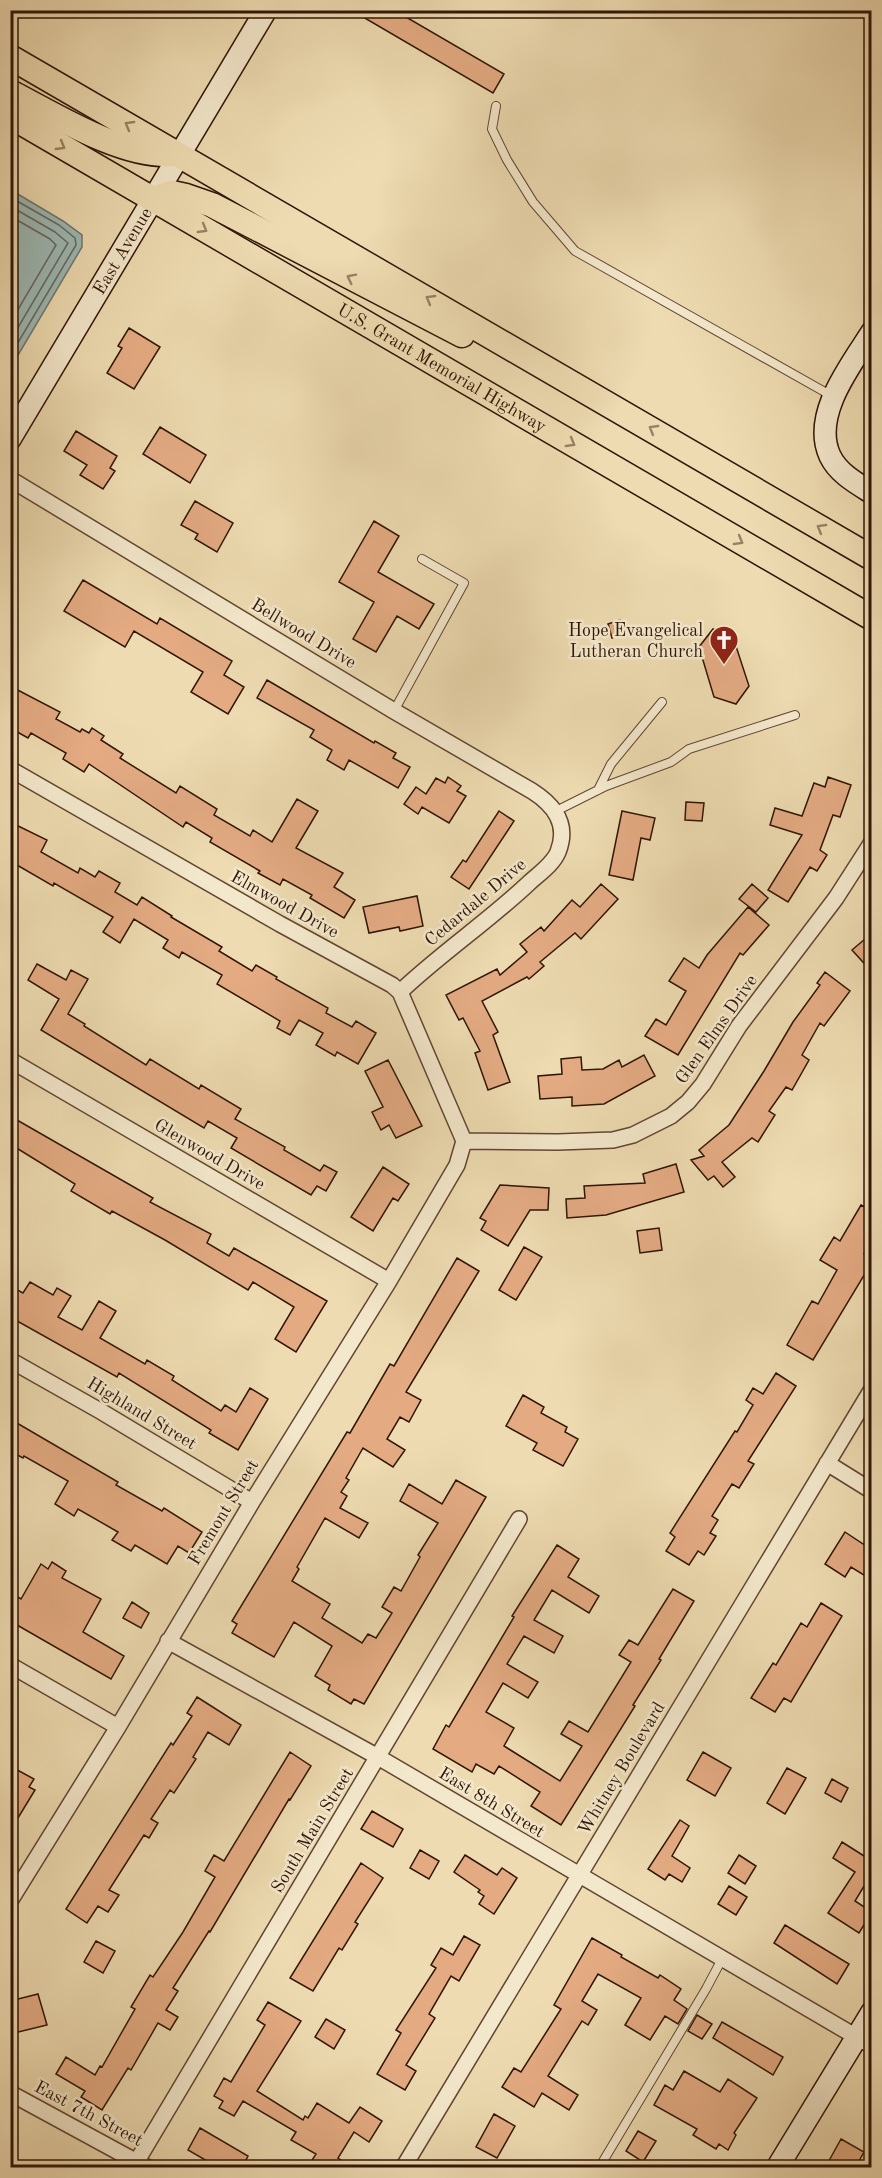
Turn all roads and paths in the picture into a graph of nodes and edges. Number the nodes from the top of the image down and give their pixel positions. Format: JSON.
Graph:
{"nodes":[{"id":1,"x":266,"y":10,"type":"edge"},
{"id":2,"x":10,"y":57,"type":"edge"},
{"id":3,"x":10,"y":93,"type":"edge"},
{"id":4,"x":496,"y":106,"type":"dead end"},
{"id":5,"x":10,"y":116,"type":"edge"},
{"id":6,"x":180,"y":154,"type":"junction"},
{"id":7,"x":152,"y":199,"type":"junction"},
{"id":8,"x":872,"y":332,"type":"edge"},
{"id":9,"x":832,"y":396,"type":"junction"},
{"id":10,"x":611,"y":405,"type":"junction"},
{"id":11,"x":10,"y":439,"type":"edge"},
{"id":12,"x":10,"y":479,"type":"edge"},
{"id":13,"x":872,"y":493,"type":"edge"},
{"id":14,"x":872,"y":558,"type":"edge"},
{"id":15,"x":422,"y":559,"type":"dead end"},
{"id":16,"x":872,"y":618,"type":"edge"},
{"id":17,"x":662,"y":702,"type":"dead end"},
{"id":18,"x":394,"y":711,"type":"junction"},
{"id":19,"x":795,"y":715,"type":"dead end"},
{"id":20,"x":10,"y":769,"type":"edge"},
{"id":21,"x":598,"y":790,"type":"junction"},
{"id":22,"x":556,"y":811,"type":"junction"},
{"id":23,"x":871,"y":845,"type":"edge"},
{"id":24,"x":400,"y":992,"type":"junction"},
{"id":25,"x":10,"y":1060,"type":"edge"},
{"id":26,"x":464,"y":1141,"type":"junction"},
{"id":27,"x":389,"y":1281,"type":"junction"},
{"id":28,"x":10,"y":1360,"type":"edge"},
{"id":29,"x":872,"y":1389,"type":"edge"},
{"id":30,"x":827,"y":1463,"type":"junction"},
{"id":31,"x":872,"y":1491,"type":"edge"},
{"id":32,"x":252,"y":1502,"type":"junction"},
{"id":33,"x":519,"y":1519,"type":"dead end"},
{"id":34,"x":168,"y":1641,"type":"junction"},
{"id":35,"x":10,"y":1665,"type":"edge"},
{"id":36,"x":118,"y":1727,"type":"junction"},
{"id":37,"x":378,"y":1757,"type":"junction"},
{"id":38,"x":579,"y":1876,"type":"junction"},
{"id":39,"x":10,"y":1900,"type":"edge"},
{"id":40,"x":722,"y":1959,"type":"junction"},
{"id":41,"x":872,"y":2012,"type":"edge"},
{"id":42,"x":864,"y":2042,"type":"edge"},
{"id":43,"x":10,"y":2093,"type":"edge"},
{"id":44,"x":143,"y":2164,"type":"edge"},
{"id":45,"x":403,"y":2168,"type":"edge"},
{"id":46,"x":599,"y":2168,"type":"edge"},
{"id":47,"x":777,"y":2168,"type":"edge"}],
"edges":[{"from":1,"to":6,"type":"street","name":"East Avenue"},
{"from":6,"to":2,"type":"main road","one_way":true},
{"from":3,"to":6,"type":"main road"},
{"from":4,"to":9,"type":"lane"},
{"from":5,"to":7,"type":"main road","name":"U.S. Grant Memorial Highway","one_way":true},
{"from":6,"to":7,"type":"street","name":"East Avenue"},
{"from":10,"to":6,"type":"main road","one_way":true},
{"from":10,"to":7,"type":"main road","one_way":true},
{"from":7,"to":11,"type":"street","name":"East Avenue"},
{"from":7,"to":16,"type":"main road","name":"U.S. Grant Memorial Highway","one_way":true},
{"from":8,"to":9,"type":"street"},
{"from":9,"to":13,"type":"street"},
{"from":14,"to":10,"type":"main road","one_way":true},
{"from":12,"to":18,"type":"street","name":"Bellwood Drive"},
{"from":15,"to":18,"type":"lane"},
{"from":17,"to":21,"type":"lane"},
{"from":18,"to":22,"type":"street","name":"Bellwood Drive"},
{"from":19,"to":21,"type":"lane"},
{"from":20,"to":24,"type":"street","name":"Elmwood Drive"},
{"from":21,"to":22,"type":"lane"},
{"from":22,"to":24,"type":"street","name":"Cedardale Drive"},
{"from":23,"to":26,"type":"street","name":"Glen Elms Drive"},
{"from":24,"to":26,"type":"street"},
{"from":25,"to":27,"type":"street","name":"Glenwood Drive"},
{"from":26,"to":27,"type":"street","name":"Fremont Street"},
{"from":27,"to":32,"type":"street","name":"Fremont Street"},
{"from":28,"to":32,"type":"street","name":"Highland Street"},
{"from":29,"to":30,"type":"street","name":"Whitney Boulevard"},
{"from":30,"to":31,"type":"street"},
{"from":30,"to":38,"type":"street","name":"Whitney Boulevard"},
{"from":32,"to":34,"type":"street","name":"Fremont Street"},
{"from":33,"to":37,"type":"street","name":"South Main Street"},
{"from":34,"to":36,"type":"street","name":"Fremont Street"},
{"from":34,"to":37,"type":"street","name":"East 8th Street"},
{"from":35,"to":36,"type":"street"},
{"from":36,"to":39,"type":"street","name":"Fremont Street"},
{"from":37,"to":38,"type":"street","name":"East 8th Street"},
{"from":37,"to":44,"type":"street","name":"South Main Street"},
{"from":38,"to":40,"type":"street","name":"East 8th Street"},
{"from":38,"to":45,"type":"street","name":"Whitney Boulevard"},
{"from":40,"to":42,"type":"street","name":"East 8th Street"},
{"from":40,"to":46,"type":"lane"},
{"from":41,"to":42,"type":"street"},
{"from":42,"to":47,"type":"street"},
{"from":43,"to":44,"type":"street","name":"East 7th Street"}]}
